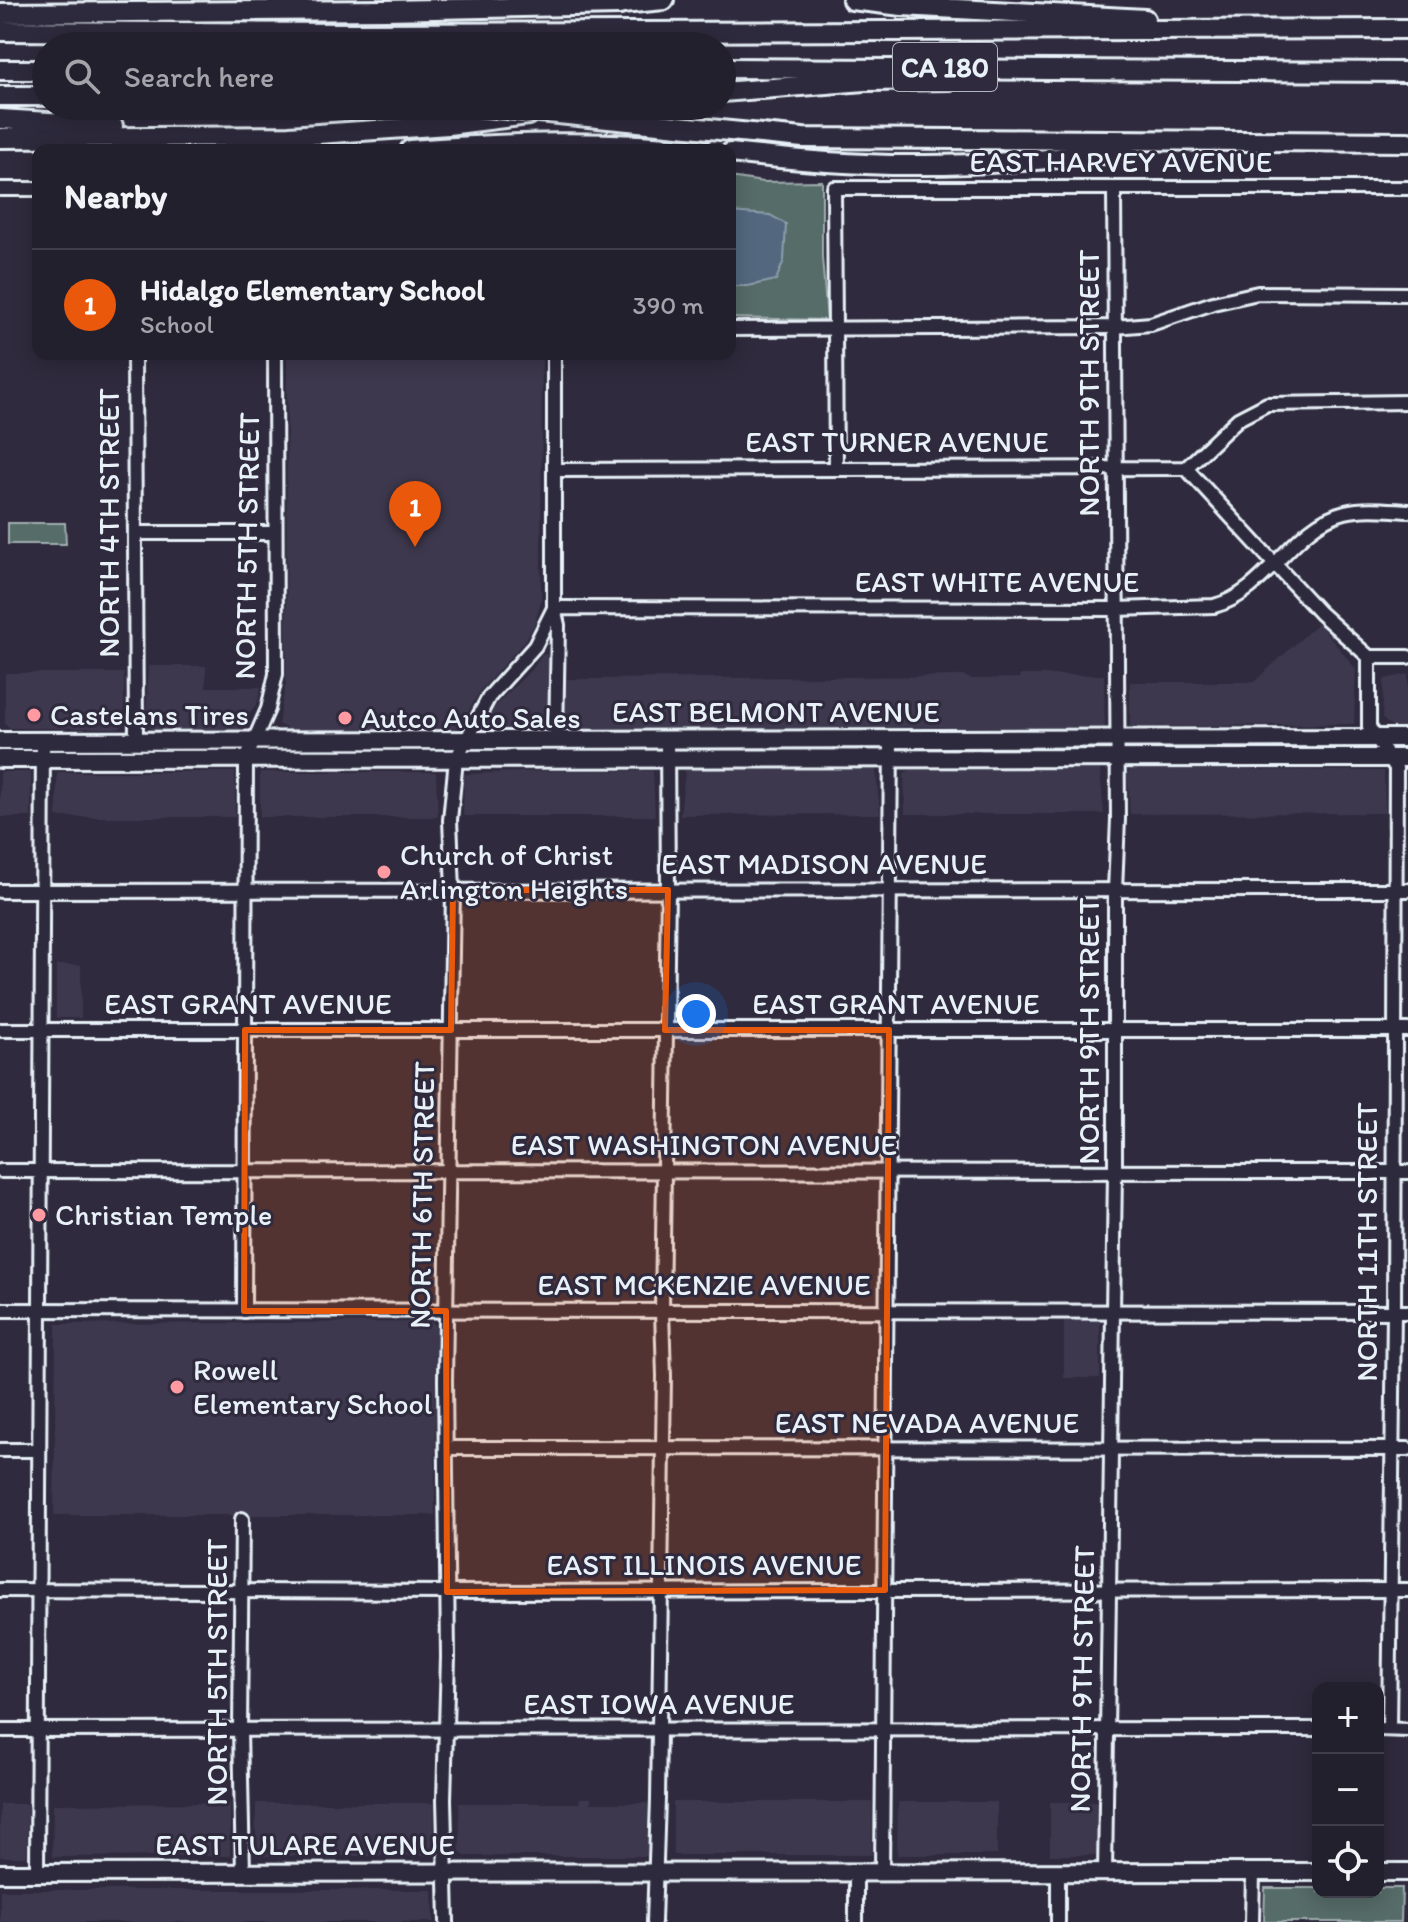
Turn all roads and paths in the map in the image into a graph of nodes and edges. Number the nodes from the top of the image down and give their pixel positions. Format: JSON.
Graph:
{"nodes":[{"id":1,"x":664,"y":0,"type":"edge"},
{"id":2,"x":852,"y":0,"type":"edge"},
{"id":3,"x":658,"y":1,"type":"edge"},
{"id":4,"x":620,"y":5,"type":"junction"},
{"id":5,"x":0,"y":13,"type":"edge"},
{"id":6,"x":1355,"y":29,"type":"junction"},
{"id":7,"x":1408,"y":29,"type":"edge"},
{"id":8,"x":0,"y":31,"type":"edge"},
{"id":9,"x":289,"y":32,"type":"junction"},
{"id":10,"x":736,"y":68,"type":"edge"},
{"id":11,"x":9,"y":70,"type":"edge"},
{"id":12,"x":32,"y":71,"type":"edge"},
{"id":13,"x":1168,"y":72,"type":"junction"},
{"id":14,"x":1408,"y":72,"type":"edge"},
{"id":15,"x":736,"y":91,"type":"edge"},
{"id":16,"x":0,"y":96,"type":"edge"},
{"id":17,"x":32,"y":96,"type":"edge"},
{"id":18,"x":0,"y":119,"type":"edge"},
{"id":19,"x":489,"y":120,"type":"edge"},
{"id":20,"x":618,"y":120,"type":"edge"},
{"id":21,"x":368,"y":130,"type":"junction"},
{"id":22,"x":0,"y":138,"type":"edge"},
{"id":23,"x":1408,"y":142,"type":"edge"},
{"id":24,"x":1221,"y":143,"type":"junction"},
{"id":25,"x":515,"y":144,"type":"edge"},
{"id":26,"x":636,"y":144,"type":"edge"},
{"id":27,"x":0,"y":147,"type":"edge"},
{"id":28,"x":32,"y":149,"type":"edge"},
{"id":29,"x":736,"y":153,"type":"edge"},
{"id":30,"x":1114,"y":188,"type":"junction"},
{"id":31,"x":1408,"y":188,"type":"edge"},
{"id":32,"x":0,"y":189,"type":"edge"},
{"id":33,"x":32,"y":189,"type":"edge"},
{"id":34,"x":1408,"y":294,"type":"edge"},
{"id":35,"x":1114,"y":327,"type":"junction"},
{"id":36,"x":834,"y":328,"type":"junction"},
{"id":37,"x":736,"y":329,"type":"edge"},
{"id":38,"x":134,"y":360,"type":"edge"},
{"id":39,"x":275,"y":360,"type":"edge"},
{"id":40,"x":554,"y":360,"type":"edge"},
{"id":41,"x":1408,"y":402,"type":"edge"},
{"id":42,"x":836,"y":468,"type":"junction"},
{"id":43,"x":1115,"y":468,"type":"junction"},
{"id":44,"x":1186,"y":468,"type":"junction"},
{"id":45,"x":555,"y":470,"type":"junction"},
{"id":46,"x":1408,"y":511,"type":"edge"},
{"id":47,"x":135,"y":533,"type":"junction"},
{"id":48,"x":275,"y":533,"type":"junction"},
{"id":49,"x":1276,"y":563,"type":"junction"},
{"id":50,"x":554,"y":608,"type":"junction"},
{"id":51,"x":1116,"y":609,"type":"junction"},
{"id":52,"x":1369,"y":657,"type":"junction"},
{"id":53,"x":1408,"y":657,"type":"edge"},
{"id":54,"x":1375,"y":737,"type":"junction"},
{"id":55,"x":1408,"y":738,"type":"edge"},
{"id":56,"x":255,"y":739,"type":"junction"},
{"id":57,"x":1115,"y":739,"type":"junction"},
{"id":58,"x":136,"y":740,"type":"junction"},
{"id":59,"x":466,"y":740,"type":"junction"},
{"id":60,"x":556,"y":740,"type":"junction"},
{"id":61,"x":667,"y":740,"type":"junction"},
{"id":62,"x":891,"y":740,"type":"junction"},
{"id":63,"x":0,"y":741,"type":"edge"},
{"id":64,"x":43,"y":741,"type":"junction"},
{"id":65,"x":1115,"y":757,"type":"junction"},
{"id":66,"x":667,"y":758,"type":"junction"},
{"id":67,"x":891,"y":758,"type":"junction"},
{"id":68,"x":1389,"y":758,"type":"junction"},
{"id":69,"x":1408,"y":758,"type":"edge"},
{"id":70,"x":0,"y":759,"type":"edge"},
{"id":71,"x":43,"y":759,"type":"junction"},
{"id":72,"x":246,"y":759,"type":"junction"},
{"id":73,"x":456,"y":759,"type":"junction"},
{"id":74,"x":453,"y":890,"type":"junction"},
{"id":75,"x":668,"y":890,"type":"junction"},
{"id":76,"x":891,"y":890,"type":"junction"},
{"id":77,"x":1115,"y":890,"type":"junction"},
{"id":78,"x":1402,"y":890,"type":"edge"},
{"id":79,"x":0,"y":891,"type":"edge"},
{"id":80,"x":42,"y":891,"type":"junction"},
{"id":81,"x":246,"y":891,"type":"junction"},
{"id":82,"x":0,"y":1030,"type":"edge"},
{"id":83,"x":41,"y":1030,"type":"junction"},
{"id":84,"x":245,"y":1030,"type":"junction"},
{"id":85,"x":451,"y":1030,"type":"junction"},
{"id":86,"x":665,"y":1030,"type":"junction"},
{"id":87,"x":889,"y":1030,"type":"junction"},
{"id":88,"x":1115,"y":1030,"type":"junction"},
{"id":89,"x":1402,"y":1030,"type":"edge"},
{"id":90,"x":0,"y":1171,"type":"edge"},
{"id":91,"x":41,"y":1171,"type":"junction"},
{"id":92,"x":245,"y":1171,"type":"junction"},
{"id":93,"x":448,"y":1171,"type":"junction"},
{"id":94,"x":663,"y":1171,"type":"junction"},
{"id":95,"x":887,"y":1172,"type":"junction"},
{"id":96,"x":1115,"y":1172,"type":"junction"},
{"id":97,"x":1393,"y":1172,"type":"junction"},
{"id":98,"x":1408,"y":1172,"type":"edge"},
{"id":99,"x":0,"y":1310,"type":"edge"},
{"id":100,"x":40,"y":1310,"type":"junction"},
{"id":101,"x":244,"y":1311,"type":"junction"},
{"id":102,"x":446,"y":1311,"type":"junction"},
{"id":103,"x":662,"y":1311,"type":"junction"},
{"id":104,"x":887,"y":1312,"type":"junction"},
{"id":105,"x":1113,"y":1312,"type":"junction"},
{"id":106,"x":1394,"y":1312,"type":"junction"},
{"id":107,"x":1408,"y":1312,"type":"edge"},
{"id":108,"x":447,"y":1448,"type":"junction"},
{"id":109,"x":663,"y":1448,"type":"junction"},
{"id":110,"x":1111,"y":1449,"type":"junction"},
{"id":111,"x":1392,"y":1449,"type":"junction"},
{"id":112,"x":1408,"y":1449,"type":"edge"},
{"id":113,"x":0,"y":1450,"type":"edge"},
{"id":114,"x":39,"y":1450,"type":"junction"},
{"id":115,"x":887,"y":1450,"type":"junction"},
{"id":116,"x":242,"y":1519,"type":"dead end"},
{"id":117,"x":1109,"y":1589,"type":"junction"},
{"id":118,"x":0,"y":1590,"type":"edge"},
{"id":119,"x":38,"y":1590,"type":"junction"},
{"id":120,"x":885,"y":1590,"type":"junction"},
{"id":121,"x":1390,"y":1590,"type":"junction"},
{"id":122,"x":1408,"y":1590,"type":"edge"},
{"id":123,"x":242,"y":1592,"type":"junction"},
{"id":124,"x":447,"y":1592,"type":"junction"},
{"id":125,"x":661,"y":1592,"type":"junction"},
{"id":126,"x":1384,"y":1709,"type":"edge"},
{"id":127,"x":1107,"y":1728,"type":"junction"},
{"id":128,"x":1312,"y":1729,"type":"edge"},
{"id":129,"x":1384,"y":1729,"type":"edge"},
{"id":130,"x":0,"y":1730,"type":"edge"},
{"id":131,"x":37,"y":1730,"type":"junction"},
{"id":132,"x":240,"y":1730,"type":"junction"},
{"id":133,"x":446,"y":1730,"type":"junction"},
{"id":134,"x":883,"y":1730,"type":"junction"},
{"id":135,"x":1408,"y":1730,"type":"edge"},
{"id":136,"x":660,"y":1731,"type":"junction"},
{"id":137,"x":1253,"y":1872,"type":"junction"},
{"id":138,"x":1312,"y":1872,"type":"edge"},
{"id":139,"x":1384,"y":1872,"type":"edge"},
{"id":140,"x":1408,"y":1872,"type":"edge"},
{"id":141,"x":0,"y":1873,"type":"edge"},
{"id":142,"x":243,"y":1873,"type":"junction"},
{"id":143,"x":446,"y":1873,"type":"junction"},
{"id":144,"x":655,"y":1873,"type":"junction"},
{"id":145,"x":37,"y":1874,"type":"junction"},
{"id":146,"x":856,"y":1874,"type":"junction"},
{"id":147,"x":882,"y":1874,"type":"junction"},
{"id":148,"x":1058,"y":1874,"type":"junction"},
{"id":149,"x":1105,"y":1874,"type":"junction"},
{"id":150,"x":447,"y":1922,"type":"edge"},
{"id":151,"x":654,"y":1922,"type":"edge"},
{"id":152,"x":856,"y":1922,"type":"edge"},
{"id":153,"x":1058,"y":1922,"type":"edge"},
{"id":154,"x":1252,"y":1922,"type":"edge"}],
"edges":[{"from":1,"to":3,"type":"highway"},
{"from":2,"to":6,"type":"highway"},
{"from":3,"to":4,"type":"highway"},
{"from":4,"to":5,"type":"highway"},
{"from":4,"to":9,"type":"highway"},
{"from":6,"to":7,"type":"highway","number":"CA 180"},
{"from":6,"to":9,"type":"highway","number":"CA 180"},
{"from":8,"to":9,"type":"highway","number":"CA 180"},
{"from":10,"to":13,"type":"highway","number":"CA 180"},
{"from":11,"to":12,"type":"highway"},
{"from":13,"to":14,"type":"highway","number":"CA 180"},
{"from":13,"to":15,"type":"highway"},
{"from":16,"to":17,"type":"highway"},
{"from":18,"to":21,"type":"highway"},
{"from":19,"to":21,"type":"highway"},
{"from":20,"to":24,"type":"highway","bridge":true},
{"from":21,"to":22,"type":"highway"},
{"from":23,"to":24,"type":"highway"},
{"from":24,"to":29,"type":"highway"},
{"from":25,"to":26,"type":"highway"},
{"from":27,"to":28,"type":"highway"},
{"from":30,"to":31,"type":"street","name":"EAST HARVEY AVENUE"},
{"from":30,"to":35,"type":"street","name":"NORTH 9TH STREET"},
{"from":30,"to":36,"type":"street","name":"EAST HARVEY AVENUE"},
{"from":32,"to":33,"type":"street"},
{"from":34,"to":35,"type":"street"},
{"from":35,"to":36,"type":"street"},
{"from":35,"to":43,"type":"street","name":"NORTH 9TH STREET"},
{"from":36,"to":37,"type":"street"},
{"from":36,"to":42,"type":"street"},
{"from":38,"to":47,"type":"street","name":"NORTH 4TH STREET"},
{"from":39,"to":48,"type":"street","name":"NORTH 5TH STREET"},
{"from":40,"to":45,"type":"street"},
{"from":41,"to":44,"type":"street"},
{"from":42,"to":43,"type":"street","name":"EAST TURNER AVENUE"},
{"from":42,"to":45,"type":"street","name":"EAST TURNER AVENUE"},
{"from":43,"to":44,"type":"street","name":"EAST TURNER AVENUE"},
{"from":43,"to":51,"type":"street","name":"NORTH 9TH STREET"},
{"from":44,"to":49,"type":"street"},
{"from":45,"to":50,"type":"street"},
{"from":46,"to":49,"type":"street","name":"EAST WHITE AVENUE"},
{"from":47,"to":48,"type":"street"},
{"from":47,"to":58,"type":"street","name":"NORTH 4TH STREET"},
{"from":48,"to":56,"type":"street","name":"NORTH 5TH STREET"},
{"from":49,"to":51,"type":"street","name":"EAST WHITE AVENUE"},
{"from":49,"to":52,"type":"street"},
{"from":50,"to":51,"type":"street","name":"EAST WHITE AVENUE"},
{"from":50,"to":59,"type":"street"},
{"from":50,"to":60,"type":"street"},
{"from":51,"to":57,"type":"street","name":"NORTH 9TH STREET"},
{"from":52,"to":53,"type":"street"},
{"from":52,"to":54,"type":"street"},
{"from":54,"to":55,"type":"main road","name":"EAST BELMONT AVENUE"},
{"from":54,"to":57,"type":"main road","name":"EAST BELMONT AVENUE"},
{"from":54,"to":68,"type":"street"},
{"from":56,"to":58,"type":"main road","name":"EAST BELMONT AVENUE"},
{"from":56,"to":59,"type":"main road","name":"EAST BELMONT AVENUE"},
{"from":56,"to":72,"type":"street","name":"NORTH 5TH STREET"},
{"from":57,"to":62,"type":"main road","name":"EAST BELMONT AVENUE"},
{"from":57,"to":65,"type":"street","name":"NORTH 9TH STREET"},
{"from":58,"to":64,"type":"main road","name":"EAST BELMONT AVENUE"},
{"from":59,"to":60,"type":"main road","name":"EAST BELMONT AVENUE"},
{"from":59,"to":73,"type":"street"},
{"from":60,"to":61,"type":"main road","name":"EAST BELMONT AVENUE"},
{"from":61,"to":62,"type":"main road","name":"EAST BELMONT AVENUE"},
{"from":61,"to":66,"type":"street"},
{"from":62,"to":67,"type":"street"},
{"from":63,"to":64,"type":"main road","name":"EAST BELMONT AVENUE"},
{"from":64,"to":71,"type":"street"},
{"from":65,"to":67,"type":"main road","name":"EAST BELMONT AVENUE"},
{"from":65,"to":68,"type":"main road","name":"EAST BELMONT AVENUE"},
{"from":65,"to":77,"type":"street","name":"NORTH 9TH STREET"},
{"from":66,"to":67,"type":"main road","name":"EAST BELMONT AVENUE"},
{"from":66,"to":73,"type":"main road","name":"EAST BELMONT AVENUE"},
{"from":66,"to":75,"type":"street"},
{"from":67,"to":76,"type":"street"},
{"from":68,"to":69,"type":"main road","name":"EAST BELMONT AVENUE"},
{"from":68,"to":78,"type":"street","name":"NORTH 11TH STREET"},
{"from":70,"to":71,"type":"main road","name":"EAST BELMONT AVENUE"},
{"from":71,"to":72,"type":"main road","name":"EAST BELMONT AVENUE"},
{"from":71,"to":80,"type":"street"},
{"from":72,"to":73,"type":"main road","name":"EAST BELMONT AVENUE"},
{"from":72,"to":81,"type":"street","name":"NORTH 5TH STREET"},
{"from":73,"to":74,"type":"street","name":"NORTH 6TH STREET"},
{"from":74,"to":75,"type":"street","name":"EAST MADISON AVENUE"},
{"from":74,"to":81,"type":"street","name":"EAST MADISON AVENUE"},
{"from":74,"to":85,"type":"street","name":"NORTH 6TH STREET"},
{"from":75,"to":76,"type":"street","name":"EAST MADISON AVENUE"},
{"from":75,"to":86,"type":"street"},
{"from":76,"to":77,"type":"street","name":"EAST MADISON AVENUE"},
{"from":76,"to":87,"type":"street"},
{"from":77,"to":78,"type":"street","name":"EAST MADISON AVENUE"},
{"from":77,"to":88,"type":"street","name":"NORTH 9TH STREET"},
{"from":78,"to":89,"type":"street","name":"NORTH 11TH STREET"},
{"from":79,"to":80,"type":"street","name":"EAST MADISON AVENUE"},
{"from":80,"to":81,"type":"street","name":"EAST MADISON AVENUE"},
{"from":80,"to":83,"type":"street"},
{"from":81,"to":84,"type":"street","name":"NORTH 5TH STREET"},
{"from":82,"to":83,"type":"street","name":"EAST GRANT AVENUE"},
{"from":83,"to":84,"type":"street","name":"EAST GRANT AVENUE"},
{"from":83,"to":91,"type":"street"},
{"from":84,"to":85,"type":"street","name":"EAST GRANT AVENUE"},
{"from":84,"to":92,"type":"street","name":"NORTH 5TH STREET"},
{"from":85,"to":86,"type":"street","name":"EAST GRANT AVENUE"},
{"from":85,"to":93,"type":"street","name":"NORTH 6TH STREET"},
{"from":86,"to":87,"type":"street","name":"EAST GRANT AVENUE"},
{"from":86,"to":94,"type":"street"},
{"from":87,"to":88,"type":"street","name":"EAST GRANT AVENUE"},
{"from":87,"to":95,"type":"street"},
{"from":88,"to":89,"type":"street","name":"EAST GRANT AVENUE"},
{"from":88,"to":96,"type":"street","name":"NORTH 9TH STREET"},
{"from":89,"to":97,"type":"street","name":"NORTH 11TH STREET"},
{"from":90,"to":91,"type":"street","name":"EAST WASHINGTON AVENUE"},
{"from":91,"to":92,"type":"street","name":"EAST WASHINGTON AVENUE"},
{"from":91,"to":100,"type":"street"},
{"from":92,"to":93,"type":"street","name":"EAST WASHINGTON AVENUE"},
{"from":92,"to":101,"type":"street","name":"NORTH 5TH STREET"},
{"from":93,"to":94,"type":"street","name":"EAST WASHINGTON AVENUE"},
{"from":93,"to":102,"type":"street","name":"NORTH 6TH STREET"},
{"from":94,"to":95,"type":"street","name":"EAST WASHINGTON AVENUE"},
{"from":94,"to":103,"type":"street"},
{"from":95,"to":96,"type":"street","name":"EAST WASHINGTON AVENUE"},
{"from":95,"to":104,"type":"street"},
{"from":96,"to":97,"type":"street","name":"EAST WASHINGTON AVENUE"},
{"from":96,"to":105,"type":"street","name":"NORTH 9TH STREET"},
{"from":97,"to":98,"type":"street","name":"EAST WASHINGTON AVENUE"},
{"from":97,"to":106,"type":"street","name":"NORTH 11TH STREET"},
{"from":99,"to":100,"type":"street","name":"EAST MCKENZIE AVENUE"},
{"from":100,"to":101,"type":"street","name":"EAST MCKENZIE AVENUE"},
{"from":100,"to":114,"type":"street"},
{"from":101,"to":102,"type":"street","name":"EAST MCKENZIE AVENUE"},
{"from":102,"to":103,"type":"street","name":"EAST MCKENZIE AVENUE"},
{"from":102,"to":108,"type":"street","name":"NORTH 6TH STREET"},
{"from":103,"to":104,"type":"street","name":"EAST MCKENZIE AVENUE"},
{"from":103,"to":109,"type":"street"},
{"from":104,"to":105,"type":"street","name":"EAST MCKENZIE AVENUE"},
{"from":104,"to":115,"type":"street"},
{"from":105,"to":106,"type":"street","name":"EAST MCKENZIE AVENUE"},
{"from":105,"to":110,"type":"street","name":"NORTH 9TH STREET"},
{"from":106,"to":107,"type":"street","name":"EAST MCKENZIE AVENUE"},
{"from":106,"to":111,"type":"street","name":"NORTH 11TH STREET"},
{"from":108,"to":109,"type":"street","name":"EAST NEVADA AVENUE"},
{"from":108,"to":124,"type":"street","name":"NORTH 6TH STREET"},
{"from":109,"to":115,"type":"street","name":"EAST NEVADA AVENUE"},
{"from":109,"to":125,"type":"street"},
{"from":110,"to":111,"type":"street","name":"EAST NEVADA AVENUE"},
{"from":110,"to":115,"type":"street","name":"EAST NEVADA AVENUE"},
{"from":110,"to":117,"type":"street","name":"NORTH 9TH STREET"},
{"from":111,"to":112,"type":"street","name":"EAST NEVADA AVENUE"},
{"from":111,"to":121,"type":"street","name":"NORTH 11TH STREET"},
{"from":113,"to":114,"type":"street"},
{"from":114,"to":119,"type":"street"},
{"from":115,"to":120,"type":"street"},
{"from":116,"to":123,"type":"street","name":"NORTH 5TH STREET"},
{"from":117,"to":120,"type":"street","name":"EAST ILLINOIS AVENUE"},
{"from":117,"to":121,"type":"street","name":"EAST ILLINOIS AVENUE"},
{"from":117,"to":127,"type":"street","name":"NORTH 9TH STREET"},
{"from":118,"to":119,"type":"street","name":"EAST ILLINOIS AVENUE"},
{"from":119,"to":123,"type":"street","name":"EAST ILLINOIS AVENUE"},
{"from":119,"to":131,"type":"street"},
{"from":120,"to":125,"type":"street","name":"EAST ILLINOIS AVENUE"},
{"from":120,"to":134,"type":"street"},
{"from":121,"to":122,"type":"street","name":"EAST ILLINOIS AVENUE"},
{"from":121,"to":126,"type":"street","name":"NORTH 11TH STREET"},
{"from":123,"to":124,"type":"street","name":"EAST ILLINOIS AVENUE"},
{"from":123,"to":132,"type":"street","name":"NORTH 5TH STREET"},
{"from":124,"to":125,"type":"street","name":"EAST ILLINOIS AVENUE"},
{"from":124,"to":133,"type":"street","name":"NORTH 6TH STREET"},
{"from":125,"to":136,"type":"street"},
{"from":127,"to":128,"type":"street","name":"EAST IOWA AVENUE"},
{"from":127,"to":134,"type":"street","name":"EAST IOWA AVENUE"},
{"from":127,"to":149,"type":"street","name":"NORTH 9TH STREET"},
{"from":129,"to":135,"type":"street"},
{"from":130,"to":131,"type":"street","name":"EAST IOWA AVENUE"},
{"from":131,"to":132,"type":"street","name":"EAST IOWA AVENUE"},
{"from":131,"to":145,"type":"street"},
{"from":132,"to":133,"type":"street","name":"EAST IOWA AVENUE"},
{"from":132,"to":142,"type":"street","name":"NORTH 5TH STREET"},
{"from":133,"to":136,"type":"street","name":"EAST IOWA AVENUE"},
{"from":133,"to":143,"type":"street","name":"NORTH 6TH STREET"},
{"from":134,"to":136,"type":"street","name":"EAST IOWA AVENUE"},
{"from":134,"to":147,"type":"street"},
{"from":136,"to":144,"type":"street"},
{"from":137,"to":138,"type":"main road"},
{"from":137,"to":149,"type":"main road"},
{"from":137,"to":154,"type":"street"},
{"from":139,"to":140,"type":"main road"},
{"from":141,"to":145,"type":"main road","name":"EAST TULARE AVENUE"},
{"from":142,"to":143,"type":"main road","name":"EAST TULARE AVENUE"},
{"from":142,"to":145,"type":"main road","name":"EAST TULARE AVENUE"},
{"from":143,"to":144,"type":"main road","name":"EAST TULARE AVENUE"},
{"from":143,"to":150,"type":"street","name":"NORTH 6TH STREET"},
{"from":144,"to":146,"type":"main road","name":"EAST TULARE AVENUE"},
{"from":144,"to":151,"type":"street"},
{"from":146,"to":147,"type":"main road","name":"EAST TULARE AVENUE"},
{"from":146,"to":152,"type":"street"},
{"from":147,"to":148,"type":"main road","name":"EAST TULARE AVENUE"},
{"from":148,"to":149,"type":"main road","name":"EAST TULARE AVENUE"},
{"from":148,"to":153,"type":"street"}]}
